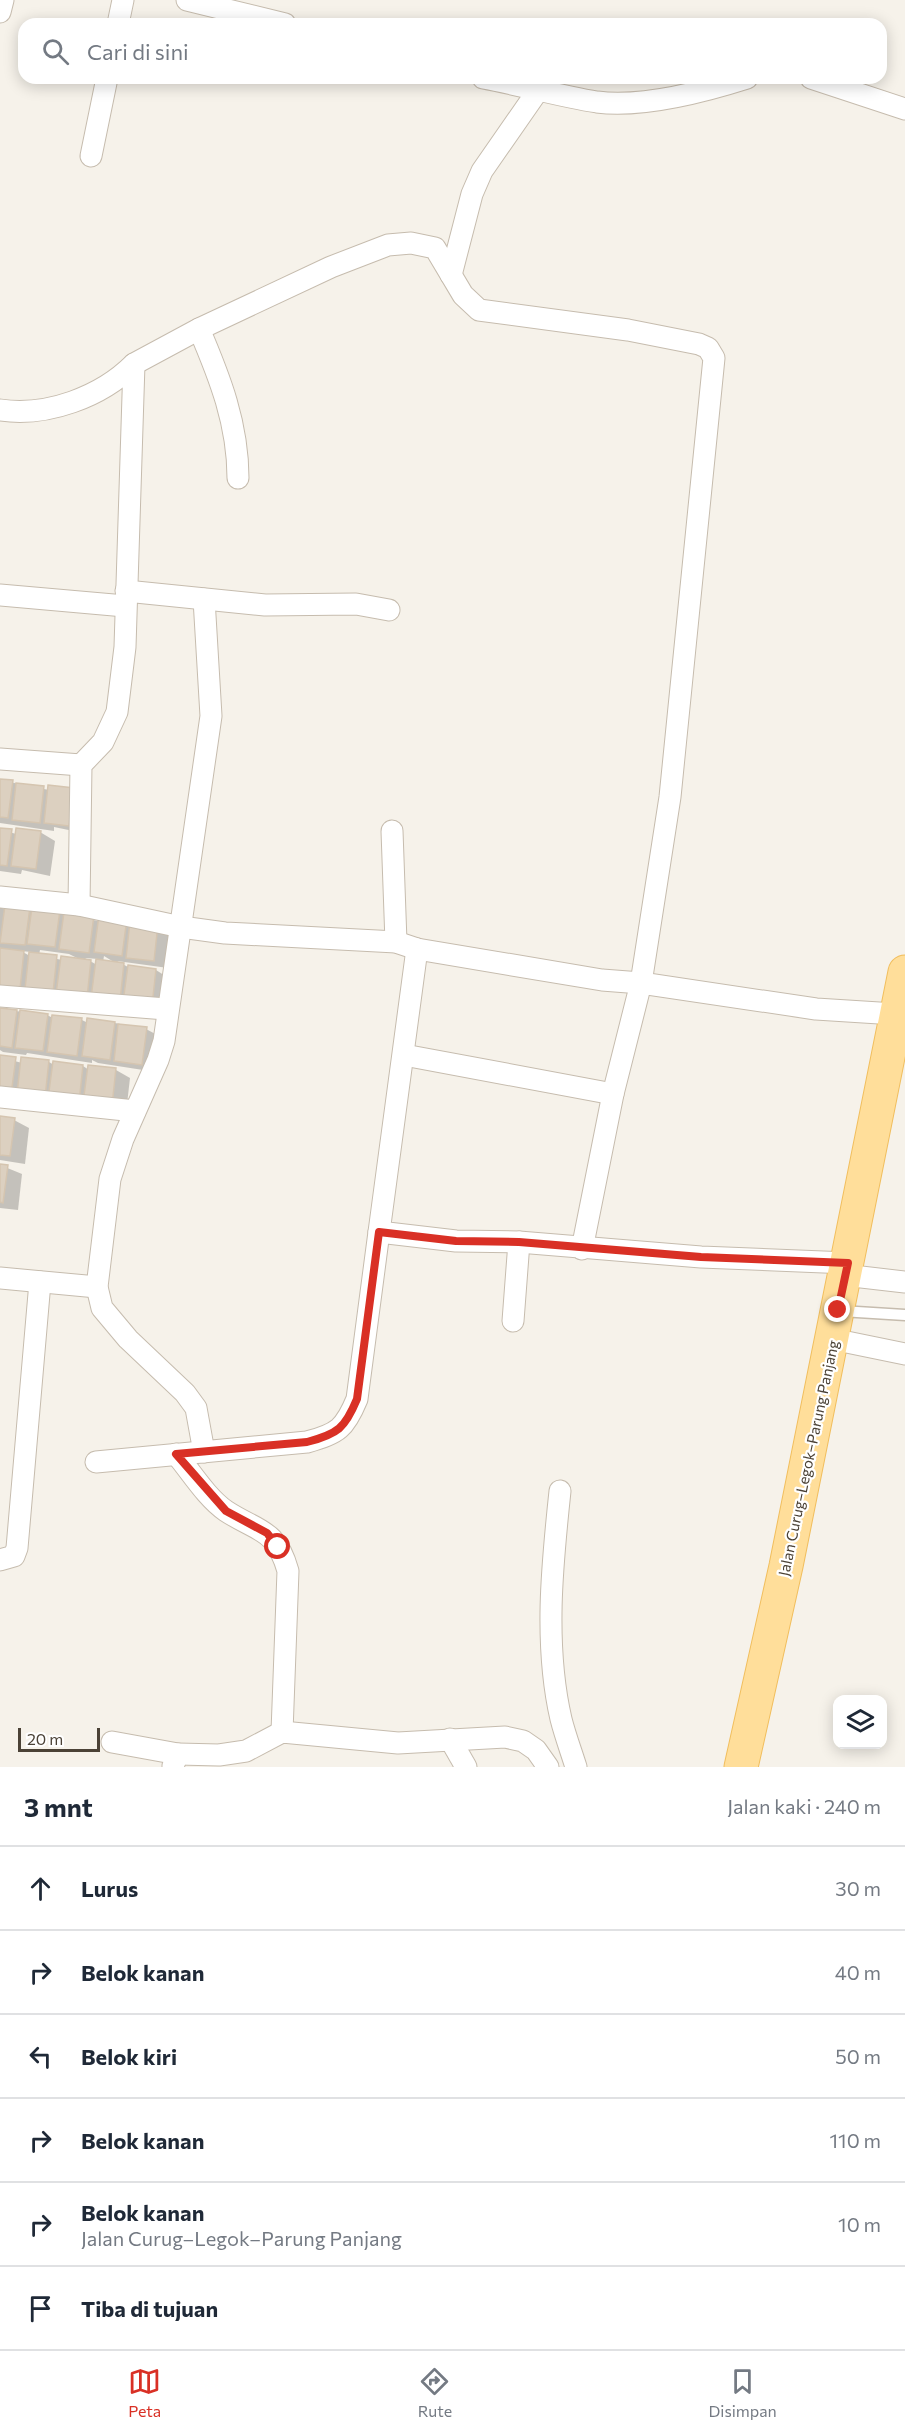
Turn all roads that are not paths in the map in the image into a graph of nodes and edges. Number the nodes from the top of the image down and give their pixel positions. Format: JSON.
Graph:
{"nodes":[{"id":1,"x":3,"y":0,"type":"edge"},
{"id":2,"x":123,"y":0,"type":"edge"},
{"id":3,"x":187,"y":0,"type":"edge"},
{"id":4,"x":220,"y":4,"type":"edge"},
{"id":5,"x":0,"y":12,"type":"edge"},
{"id":6,"x":119,"y":18,"type":"edge"},
{"id":7,"x":266,"y":18,"type":"edge"},
{"id":8,"x":106,"y":84,"type":"edge"},
{"id":9,"x":514,"y":84,"type":"edge"},
{"id":10,"x":729,"y":84,"type":"edge"},
{"id":11,"x":829,"y":84,"type":"edge"},
{"id":12,"x":539,"y":89,"type":"junction"},
{"id":13,"x":905,"y":109,"type":"edge"},
{"id":14,"x":91,"y":156,"type":"dead end"},
{"id":15,"x":451,"y":275,"type":"junction"},
{"id":16,"x":199,"y":329,"type":"junction"},
{"id":17,"x":134,"y":364,"type":"junction"},
{"id":18,"x":0,"y":410,"type":"edge"},
{"id":19,"x":238,"y":478,"type":"dead end"},
{"id":20,"x":0,"y":595,"type":"edge"},
{"id":21,"x":125,"y":598,"type":"junction"},
{"id":22,"x":204,"y":599,"type":"junction"},
{"id":23,"x":389,"y":610,"type":"dead end"},
{"id":24,"x":0,"y":759,"type":"edge"},
{"id":25,"x":81,"y":765,"type":"junction"},
{"id":26,"x":392,"y":831,"type":"dead end"},
{"id":27,"x":0,"y":897,"type":"edge"},
{"id":28,"x":79,"y":905,"type":"junction"},
{"id":29,"x":180,"y":927,"type":"junction"},
{"id":30,"x":396,"y":942,"type":"junction"},
{"id":31,"x":417,"y":949,"type":"junction"},
{"id":32,"x":905,"y":972,"type":"edge"},
{"id":33,"x":641,"y":983,"type":"junction"},
{"id":34,"x":0,"y":996,"type":"edge"},
{"id":35,"x":166,"y":1009,"type":"junction"},
{"id":36,"x":895,"y":1014,"type":"junction"},
{"id":37,"x":404,"y":1054,"type":"junction"},
{"id":38,"x":613,"y":1094,"type":"junction"},
{"id":39,"x":0,"y":1098,"type":"edge"},
{"id":40,"x":135,"y":1111,"type":"junction"},
{"id":41,"x":379,"y":1232,"type":"junction"},
{"id":42,"x":519,"y":1242,"type":"junction"},
{"id":43,"x":582,"y":1249,"type":"junction"},
{"id":44,"x":846,"y":1269,"type":"junction"},
{"id":45,"x":0,"y":1278,"type":"edge"},
{"id":46,"x":40,"y":1282,"type":"junction"},
{"id":47,"x":905,"y":1282,"type":"edge"},
{"id":48,"x":97,"y":1287,"type":"junction"},
{"id":49,"x":905,"y":1315,"type":"edge"},
{"id":50,"x":513,"y":1321,"type":"dead end"},
{"id":51,"x":835,"y":1325,"type":"junction"},
{"id":52,"x":905,"y":1354,"type":"edge"},
{"id":53,"x":204,"y":1452,"type":"junction"},
{"id":54,"x":176,"y":1454,"type":"junction"},
{"id":55,"x":96,"y":1462,"type":"dead end"},
{"id":56,"x":560,"y":1491,"type":"dead end"},
{"id":57,"x":0,"y":1560,"type":"edge"},
{"id":58,"x":282,"y":1732,"type":"junction"},
{"id":59,"x":450,"y":1739,"type":"junction"},
{"id":60,"x":112,"y":1742,"type":"dead end"},
{"id":61,"x":176,"y":1761,"type":"edge"},
{"id":62,"x":218,"y":1761,"type":"edge"},
{"id":63,"x":466,"y":1767,"type":"edge"},
{"id":64,"x":548,"y":1767,"type":"edge"},
{"id":65,"x":576,"y":1767,"type":"edge"},
{"id":66,"x":741,"y":1767,"type":"edge"}],
"edges":[{"from":1,"to":5,"type":"street"},
{"from":2,"to":6,"type":"street"},
{"from":3,"to":4,"type":"street"},
{"from":4,"to":7,"type":"street"},
{"from":8,"to":14,"type":"street"},
{"from":9,"to":12,"type":"street"},
{"from":10,"to":12,"type":"street"},
{"from":11,"to":13,"type":"street"},
{"from":12,"to":15,"type":"street"},
{"from":15,"to":16,"type":"street"},
{"from":15,"to":33,"type":"street"},
{"from":16,"to":17,"type":"street"},
{"from":16,"to":19,"type":"street"},
{"from":17,"to":18,"type":"street"},
{"from":17,"to":21,"type":"street"},
{"from":20,"to":21,"type":"street"},
{"from":21,"to":22,"type":"street"},
{"from":21,"to":25,"type":"street"},
{"from":22,"to":23,"type":"street"},
{"from":22,"to":29,"type":"street"},
{"from":24,"to":25,"type":"street"},
{"from":25,"to":28,"type":"street"},
{"from":26,"to":30,"type":"street"},
{"from":27,"to":28,"type":"street"},
{"from":28,"to":29,"type":"street"},
{"from":29,"to":30,"type":"street"},
{"from":29,"to":35,"type":"street"},
{"from":30,"to":31,"type":"street"},
{"from":31,"to":33,"type":"street"},
{"from":31,"to":37,"type":"street"},
{"from":32,"to":36,"type":"main road","name":"Jalan Curug–Legok–Parung Panjang"},
{"from":33,"to":36,"type":"street"},
{"from":33,"to":38,"type":"street"},
{"from":34,"to":35,"type":"street"},
{"from":35,"to":40,"type":"street"},
{"from":36,"to":44,"type":"main road","name":"Jalan Curug–Legok–Parung Panjang"},
{"from":37,"to":38,"type":"street"},
{"from":37,"to":41,"type":"street"},
{"from":38,"to":43,"type":"street"},
{"from":39,"to":40,"type":"street"},
{"from":40,"to":48,"type":"street"},
{"from":41,"to":42,"type":"street"},
{"from":41,"to":53,"type":"street"},
{"from":42,"to":43,"type":"street"},
{"from":42,"to":50,"type":"street"},
{"from":43,"to":44,"type":"street"},
{"from":44,"to":47,"type":"street"},
{"from":44,"to":51,"type":"main road","name":"Jalan Curug–Legok–Parung Panjang"},
{"from":45,"to":46,"type":"street"},
{"from":46,"to":48,"type":"street"},
{"from":46,"to":57,"type":"street"},
{"from":48,"to":53,"type":"street"},
{"from":49,"to":51,"type":"lane"},
{"from":51,"to":52,"type":"street"},
{"from":51,"to":66,"type":"main road","name":"Jalan Curug–Legok–Parung Panjang"},
{"from":53,"to":54,"type":"street"},
{"from":54,"to":55,"type":"street"},
{"from":54,"to":58,"type":"street"},
{"from":56,"to":65,"type":"street"},
{"from":58,"to":59,"type":"street"},
{"from":58,"to":62,"type":"street"},
{"from":59,"to":63,"type":"street"},
{"from":59,"to":64,"type":"street"},
{"from":60,"to":61,"type":"street"},
{"from":61,"to":62,"type":"street"}]}
